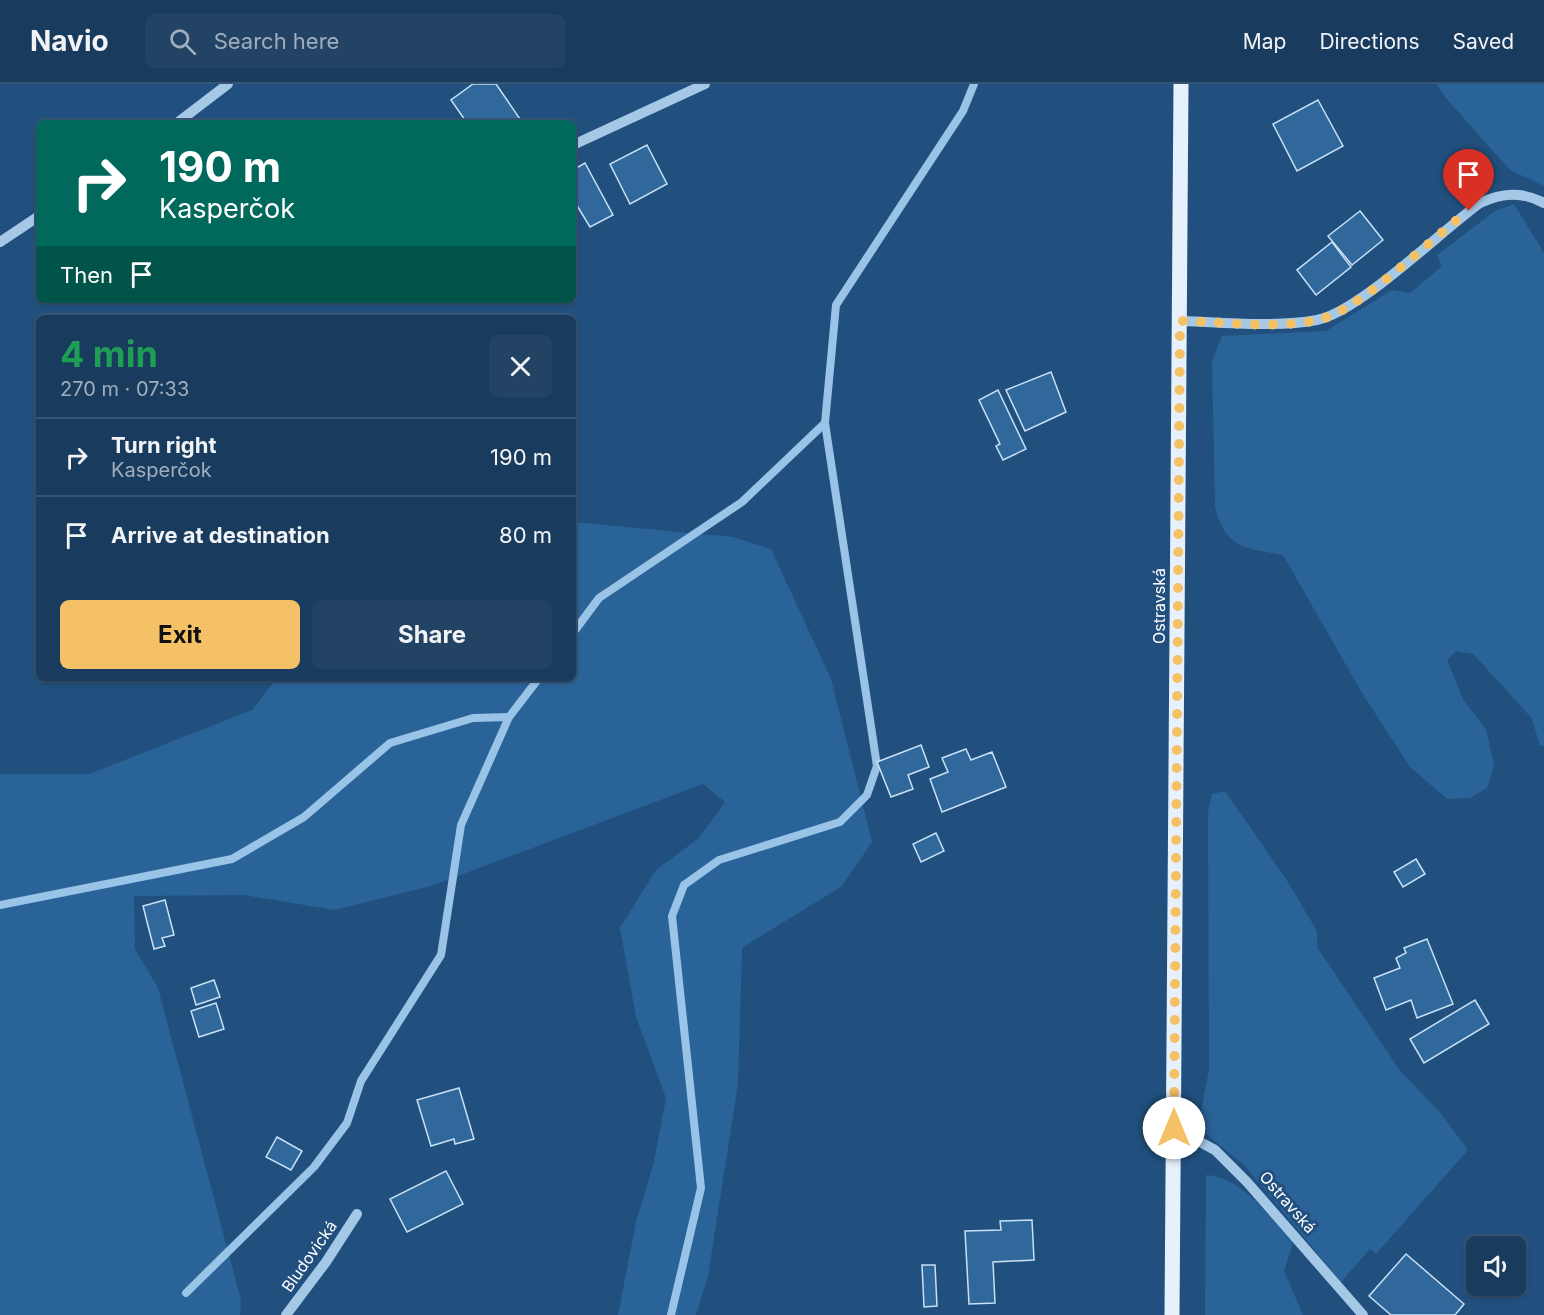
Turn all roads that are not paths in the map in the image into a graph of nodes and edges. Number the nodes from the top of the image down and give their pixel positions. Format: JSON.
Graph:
{"nodes":[{"id":1,"x":228,"y":84,"type":"edge"},
{"id":2,"x":705,"y":84,"type":"edge"},
{"id":3,"x":1181,"y":84,"type":"edge"},
{"id":4,"x":181,"y":120,"type":"edge"},
{"id":5,"x":576,"y":144,"type":"edge"},
{"id":6,"x":1544,"y":203,"type":"edge"},
{"id":7,"x":36,"y":218,"type":"edge"},
{"id":8,"x":0,"y":242,"type":"edge"},
{"id":9,"x":1180,"y":321,"type":"junction"},
{"id":10,"x":1174,"y":1128,"type":"junction"},
{"id":11,"x":357,"y":1214,"type":"dead end"},
{"id":12,"x":286,"y":1315,"type":"edge"},
{"id":13,"x":1172,"y":1315,"type":"edge"},
{"id":14,"x":1363,"y":1315,"type":"edge"}],
"edges":[{"from":1,"to":4,"type":"street"},
{"from":2,"to":5,"type":"street"},
{"from":3,"to":9,"type":"main road","name":"Ostravská"},
{"from":6,"to":9,"type":"street"},
{"from":7,"to":8,"type":"street"},
{"from":9,"to":10,"type":"main road","name":"Ostravská"},
{"from":10,"to":13,"type":"main road","name":"Ostravská"},
{"from":10,"to":14,"type":"street","name":"Ostravská"},
{"from":11,"to":12,"type":"street","name":"Bludovická"}]}
